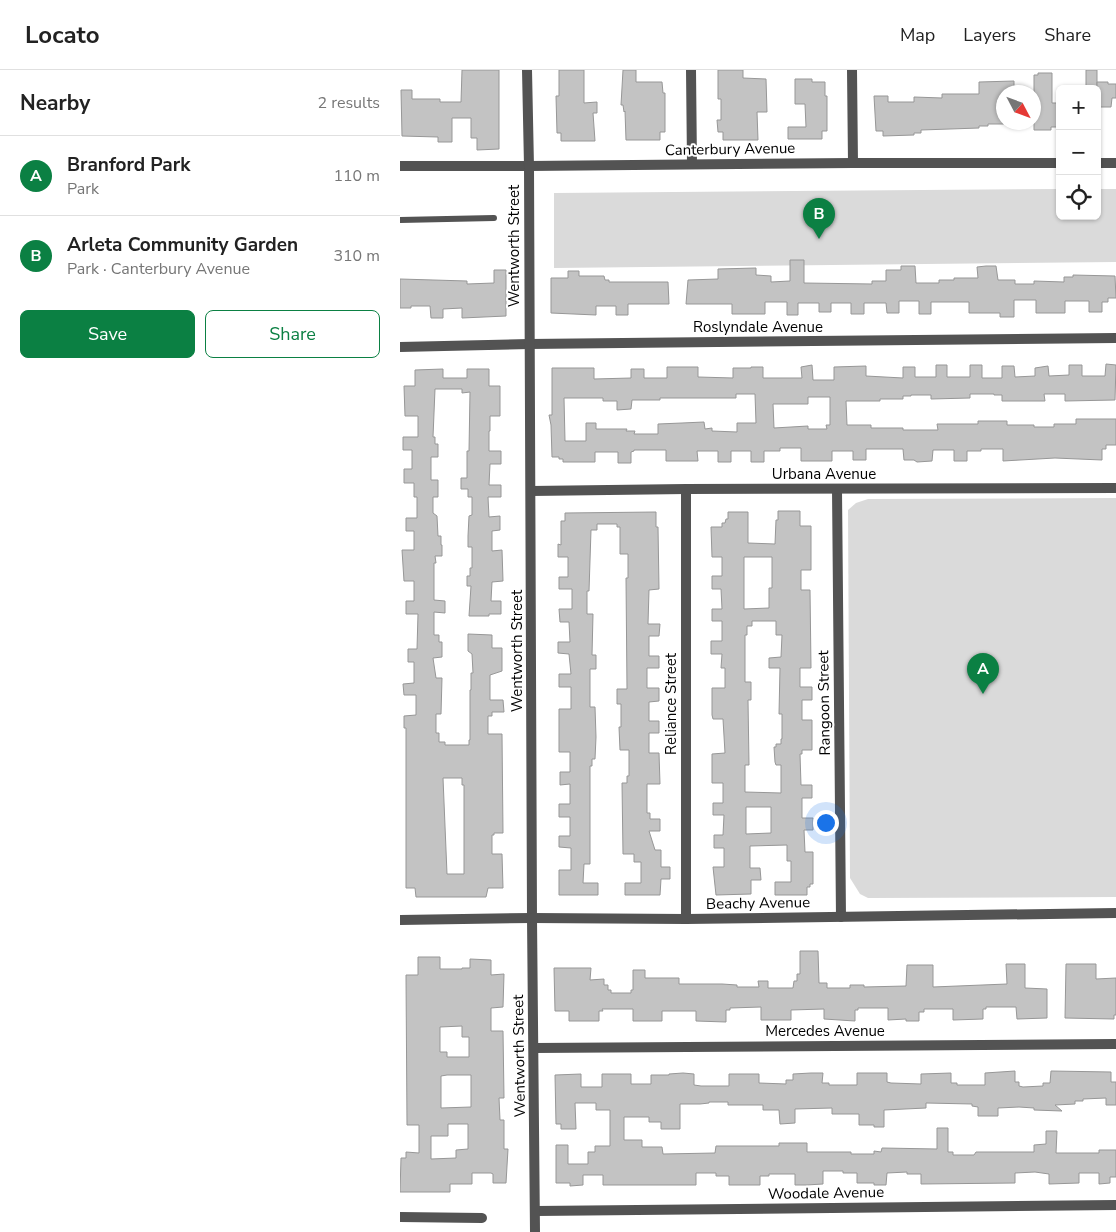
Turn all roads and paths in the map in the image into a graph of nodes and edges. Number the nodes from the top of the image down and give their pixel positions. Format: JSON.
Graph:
{"nodes":[{"id":1,"x":527,"y":70,"type":"edge"},
{"id":2,"x":691,"y":70,"type":"edge"},
{"id":3,"x":852,"y":70,"type":"edge"},
{"id":4,"x":853,"y":162,"type":"junction"},
{"id":5,"x":1056,"y":163,"type":"edge"},
{"id":6,"x":1101,"y":163,"type":"edge"},
{"id":7,"x":1116,"y":163,"type":"edge"},
{"id":8,"x":692,"y":164,"type":"junction"},
{"id":9,"x":400,"y":166,"type":"edge"},
{"id":10,"x":529,"y":166,"type":"junction"},
{"id":11,"x":494,"y":218,"type":"dead end"},
{"id":12,"x":400,"y":220,"type":"edge"},
{"id":13,"x":1116,"y":338,"type":"edge"},
{"id":14,"x":529,"y":344,"type":"junction"},
{"id":15,"x":400,"y":347,"type":"edge"},
{"id":16,"x":1116,"y":488,"type":"edge"},
{"id":17,"x":686,"y":489,"type":"junction"},
{"id":18,"x":838,"y":489,"type":"junction"},
{"id":19,"x":531,"y":491,"type":"junction"},
{"id":20,"x":1116,"y":913,"type":"edge"},
{"id":21,"x":842,"y":916,"type":"junction"},
{"id":22,"x":532,"y":918,"type":"junction"},
{"id":23,"x":686,"y":919,"type":"junction"},
{"id":24,"x":400,"y":920,"type":"edge"},
{"id":25,"x":1116,"y":1044,"type":"edge"},
{"id":26,"x":534,"y":1048,"type":"junction"},
{"id":27,"x":1116,"y":1205,"type":"edge"},
{"id":28,"x":536,"y":1211,"type":"junction"},
{"id":29,"x":400,"y":1217,"type":"edge"},
{"id":30,"x":482,"y":1218,"type":"dead end"},
{"id":31,"x":536,"y":1232,"type":"edge"}],
"edges":[{"from":1,"to":10,"type":"street","name":"Wentworth Street"},
{"from":2,"to":8,"type":"street"},
{"from":3,"to":4,"type":"street"},
{"from":4,"to":5,"type":"street","name":"Canterbury Avenue"},
{"from":4,"to":8,"type":"street","name":"Canterbury Avenue"},
{"from":6,"to":7,"type":"street"},
{"from":8,"to":10,"type":"street","name":"Canterbury Avenue"},
{"from":9,"to":10,"type":"street","name":"Canterbury Avenue"},
{"from":10,"to":14,"type":"street","name":"Wentworth Street"},
{"from":11,"to":12,"type":"lane"},
{"from":13,"to":14,"type":"street","name":"Roslyndale Avenue"},
{"from":14,"to":15,"type":"street","name":"Roslyndale Avenue"},
{"from":14,"to":19,"type":"street","name":"Wentworth Street"},
{"from":16,"to":18,"type":"street","name":"Urbana Avenue"},
{"from":17,"to":18,"type":"street","name":"Urbana Avenue"},
{"from":17,"to":19,"type":"street","name":"Urbana Avenue"},
{"from":17,"to":23,"type":"street","name":"Reliance Street"},
{"from":18,"to":21,"type":"street","name":"Rangoon Street"},
{"from":19,"to":22,"type":"street","name":"Wentworth Street"},
{"from":20,"to":21,"type":"street","name":"Beachy Avenue"},
{"from":21,"to":23,"type":"street","name":"Beachy Avenue"},
{"from":22,"to":23,"type":"street","name":"Beachy Avenue"},
{"from":22,"to":24,"type":"street","name":"Beachy Avenue"},
{"from":22,"to":26,"type":"street","name":"Wentworth Street"},
{"from":25,"to":26,"type":"street","name":"Mercedes Avenue"},
{"from":26,"to":28,"type":"street","name":"Wentworth Street"},
{"from":27,"to":28,"type":"street","name":"Woodale Avenue"},
{"from":28,"to":31,"type":"street","name":"Wentworth Street"},
{"from":29,"to":30,"type":"street"}]}
